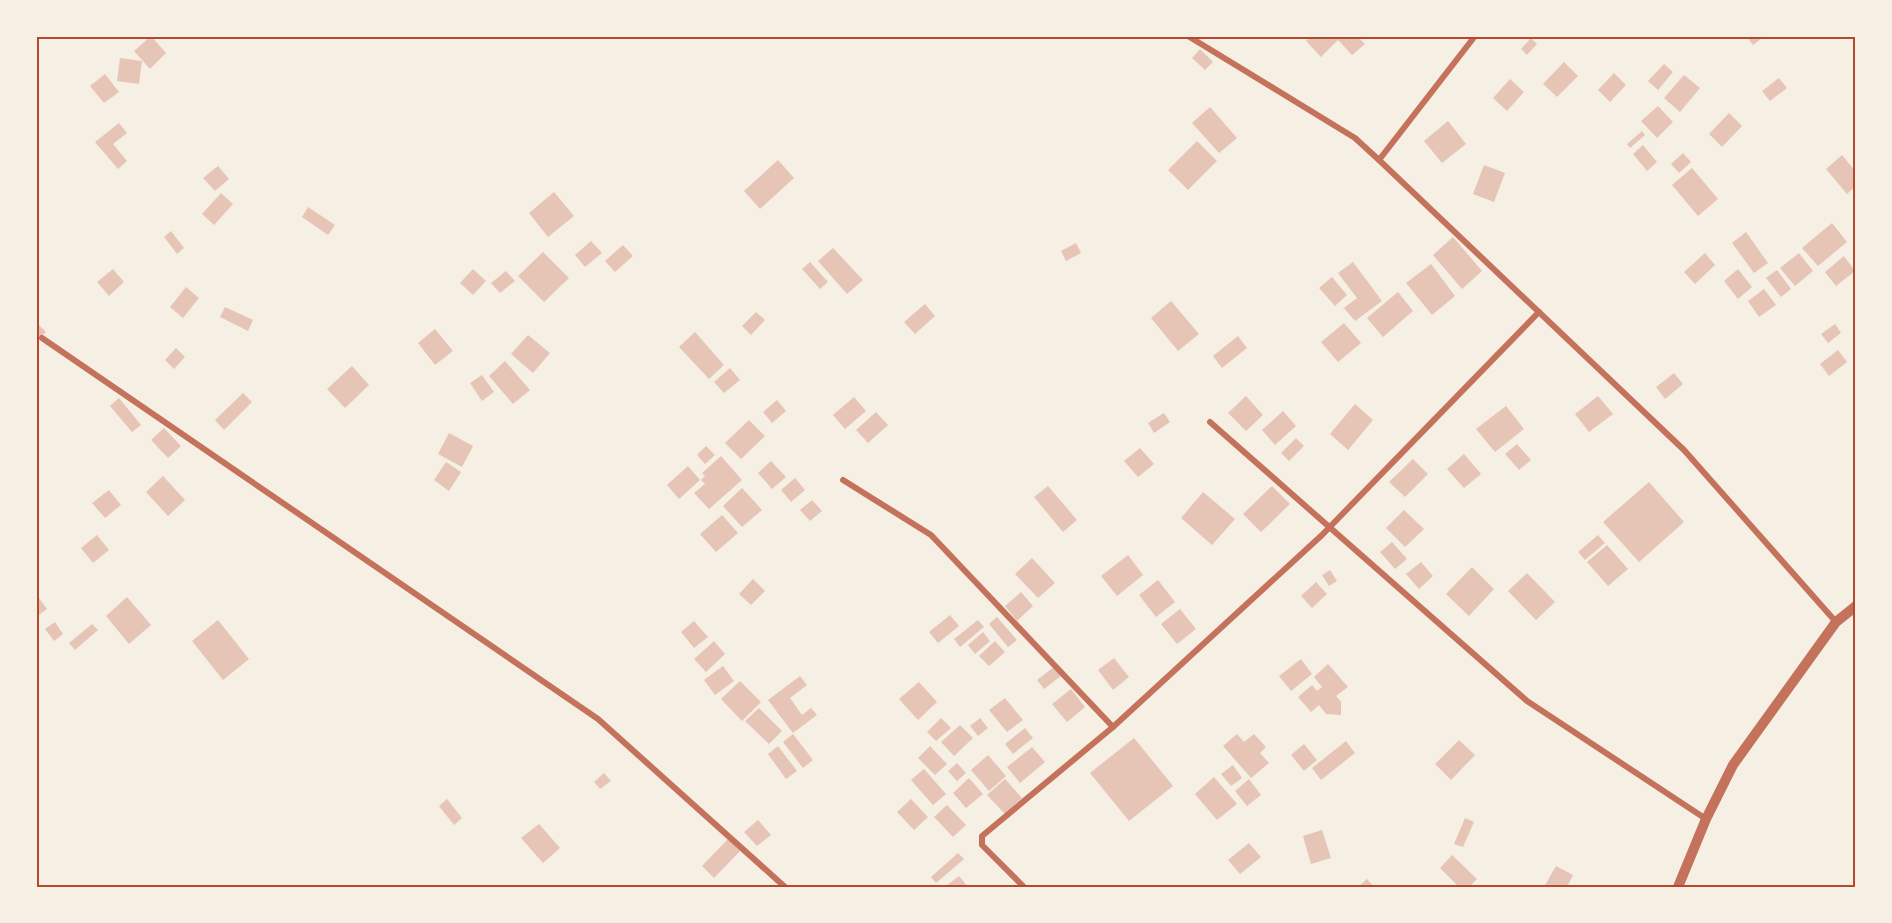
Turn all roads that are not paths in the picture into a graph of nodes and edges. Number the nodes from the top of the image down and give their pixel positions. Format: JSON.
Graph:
{"nodes":[{"id":1,"x":1188,"y":36,"type":"edge"},
{"id":2,"x":1475,"y":36,"type":"edge"},
{"id":3,"x":1379,"y":160,"type":"junction"},
{"id":4,"x":1539,"y":312,"type":"junction"},
{"id":5,"x":42,"y":338,"type":"dead end"},
{"id":6,"x":1210,"y":422,"type":"dead end"},
{"id":7,"x":843,"y":480,"type":"dead end"},
{"id":8,"x":1330,"y":527,"type":"junction"},
{"id":9,"x":1856,"y":606,"type":"edge"},
{"id":10,"x":1836,"y":622,"type":"junction"},
{"id":11,"x":1113,"y":727,"type":"junction"},
{"id":12,"x":1706,"y":819,"type":"junction"},
{"id":13,"x":785,"y":887,"type":"edge"},
{"id":14,"x":1023,"y":887,"type":"edge"},
{"id":15,"x":1678,"y":887,"type":"edge"}],
"edges":[{"from":1,"to":3,"type":"street"},
{"from":2,"to":3,"type":"street"},
{"from":3,"to":4,"type":"street"},
{"from":4,"to":8,"type":"street"},
{"from":4,"to":10,"type":"street"},
{"from":5,"to":13,"type":"street"},
{"from":6,"to":8,"type":"street"},
{"from":7,"to":11,"type":"street"},
{"from":8,"to":11,"type":"street"},
{"from":8,"to":12,"type":"street"},
{"from":9,"to":10,"type":"street"},
{"from":10,"to":12,"type":"street"},
{"from":11,"to":14,"type":"street"},
{"from":12,"to":15,"type":"street"}]}
